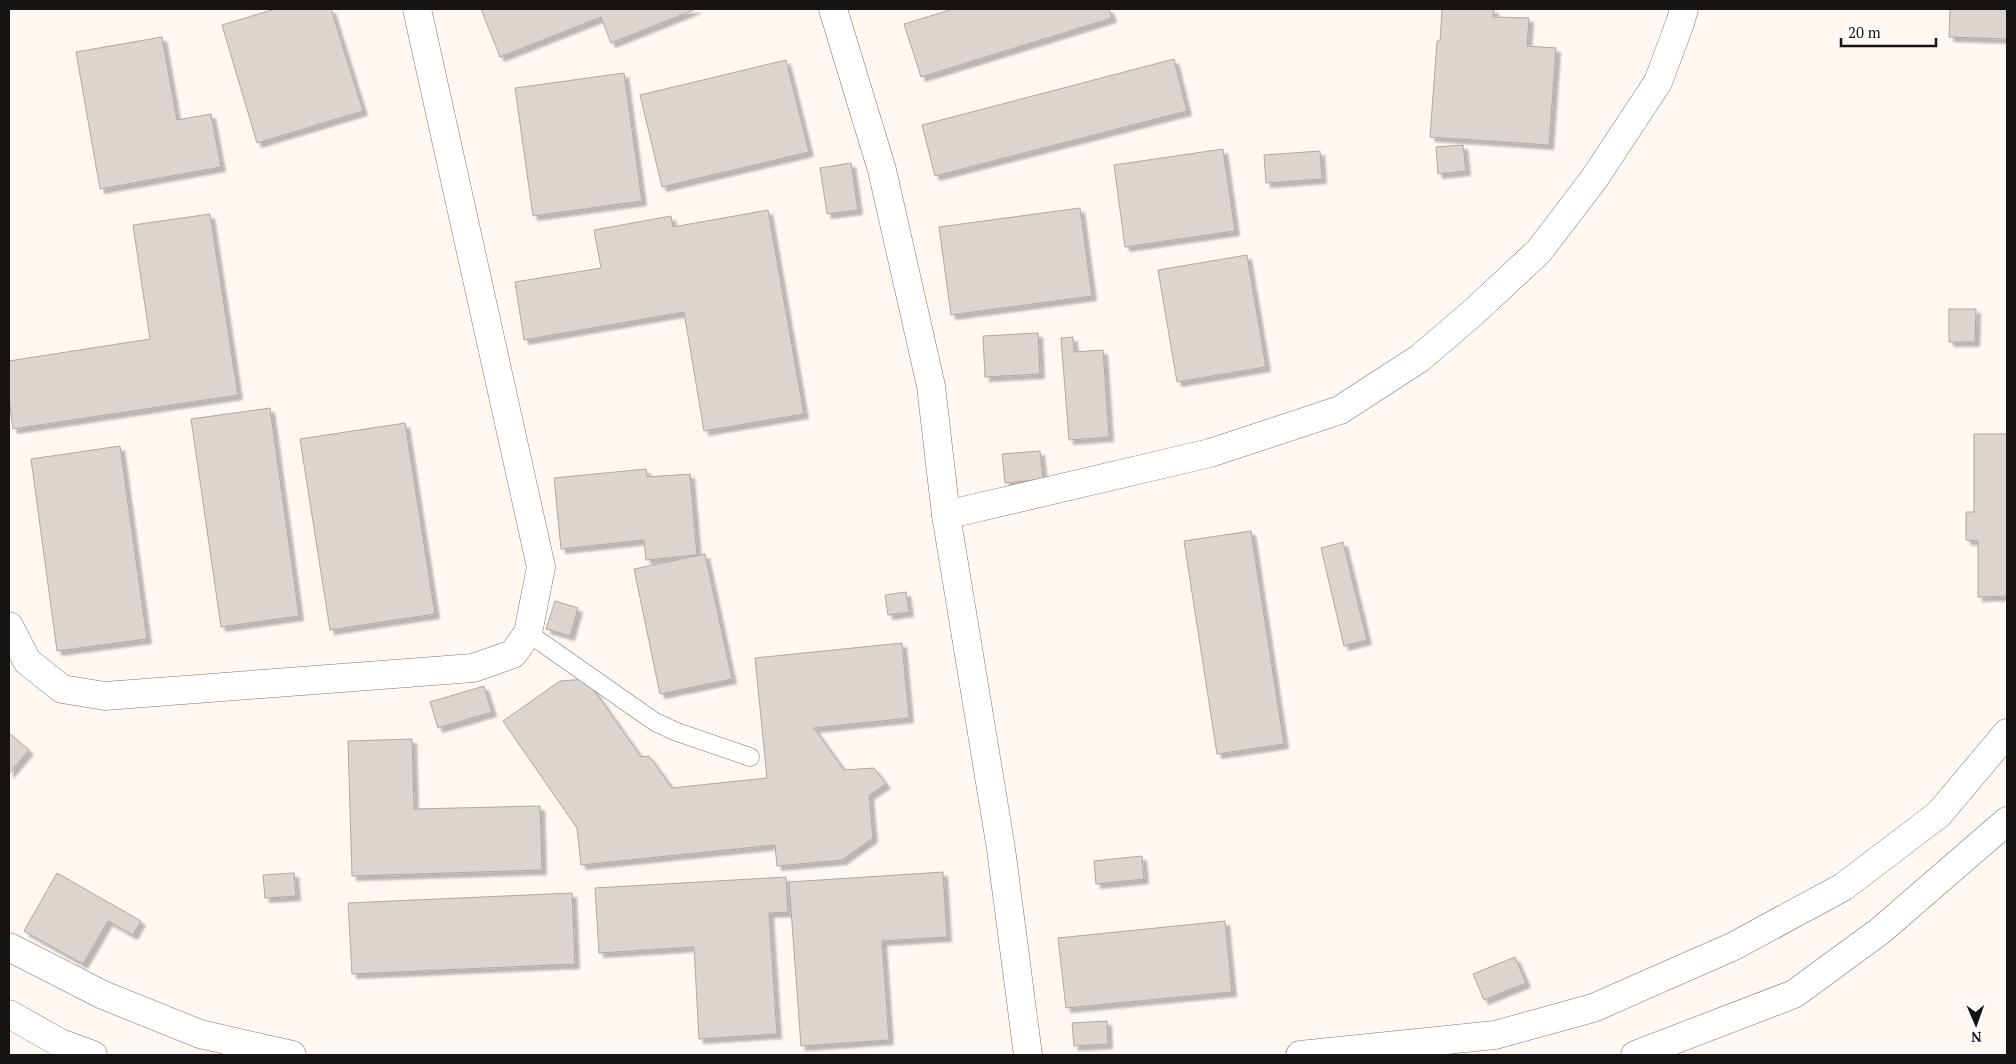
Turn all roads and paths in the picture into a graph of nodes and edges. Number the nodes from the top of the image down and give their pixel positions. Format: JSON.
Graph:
{"nodes":[{"id":1,"x":417,"y":9,"type":"edge"},
{"id":2,"x":833,"y":9,"type":"edge"},
{"id":3,"x":1684,"y":9,"type":"edge"},
{"id":4,"x":946,"y":515,"type":"junction"},
{"id":5,"x":9,"y":626,"type":"edge"},
{"id":6,"x":528,"y":633,"type":"junction"},
{"id":7,"x":2007,"y":733,"type":"edge"},
{"id":8,"x":750,"y":757,"type":"dead end"},
{"id":9,"x":2007,"y":821,"type":"edge"},
{"id":10,"x":9,"y":947,"type":"edge"},
{"id":11,"x":9,"y":1014,"type":"edge"},
{"id":12,"x":93,"y":1055,"type":"edge"},
{"id":13,"x":292,"y":1055,"type":"edge"},
{"id":14,"x":1028,"y":1055,"type":"edge"},
{"id":15,"x":1300,"y":1055,"type":"edge"},
{"id":16,"x":1634,"y":1055,"type":"edge"}],
"edges":[{"from":1,"to":6,"type":"street"},
{"from":2,"to":4,"type":"street"},
{"from":3,"to":4,"type":"street"},
{"from":4,"to":14,"type":"street"},
{"from":5,"to":6,"type":"street"},
{"from":6,"to":8,"type":"lane"},
{"from":7,"to":15,"type":"street"},
{"from":9,"to":16,"type":"street"},
{"from":10,"to":13,"type":"street"},
{"from":11,"to":12,"type":"street"}]}
